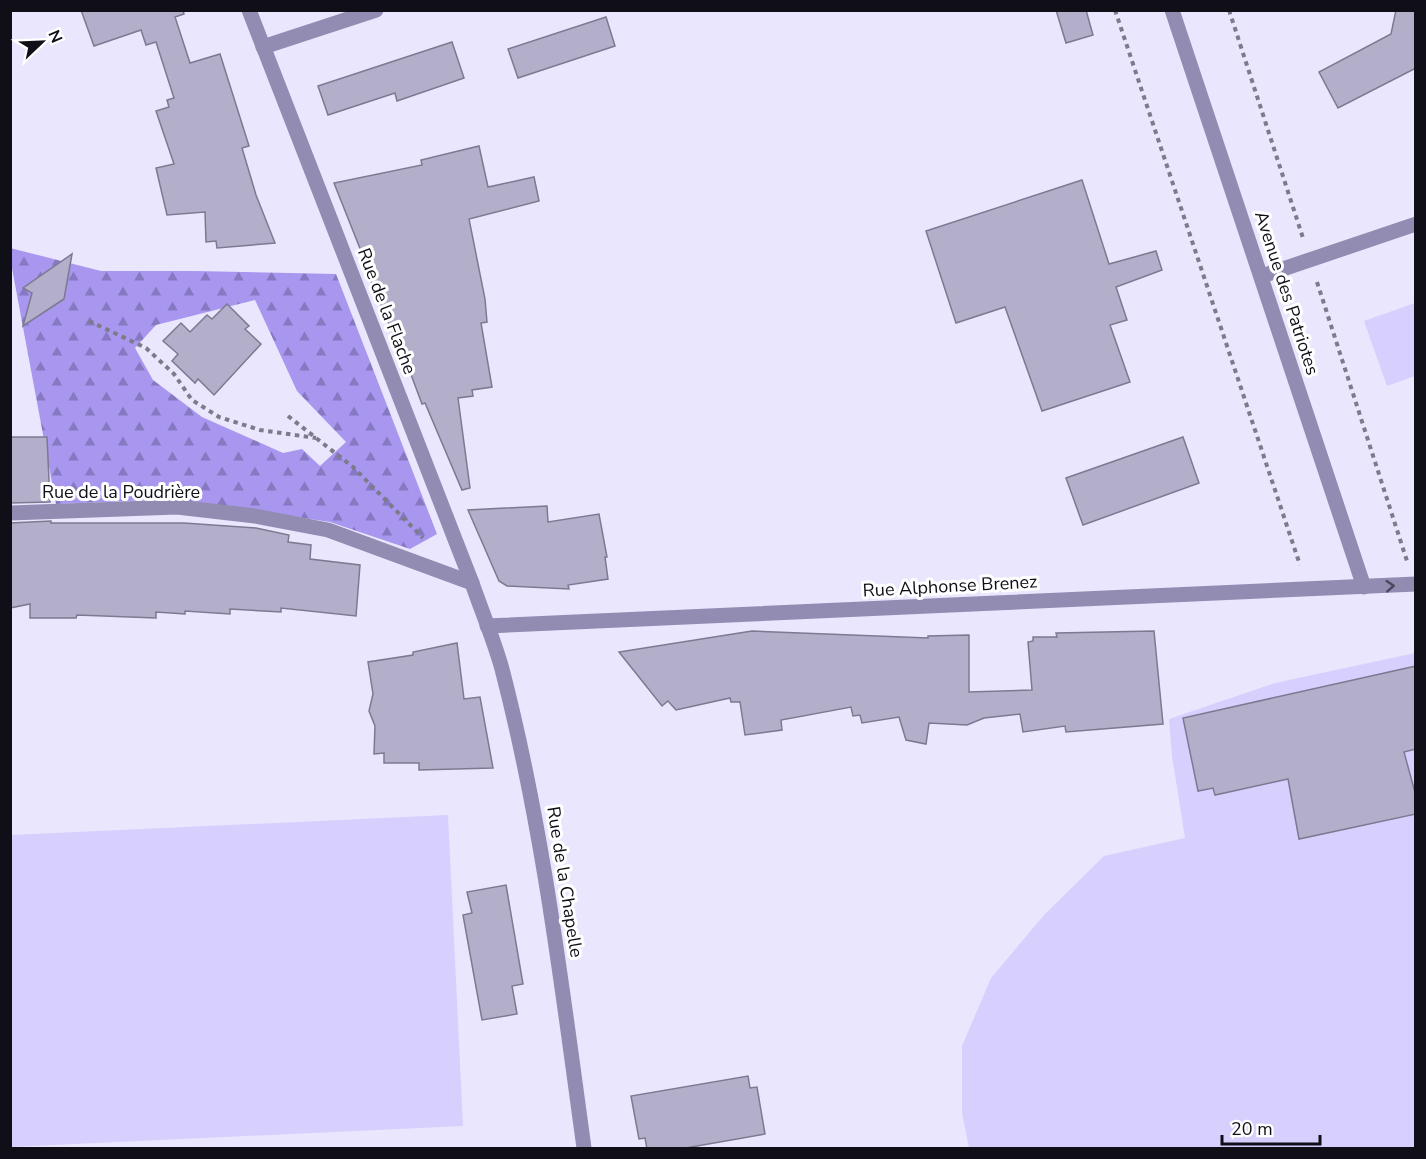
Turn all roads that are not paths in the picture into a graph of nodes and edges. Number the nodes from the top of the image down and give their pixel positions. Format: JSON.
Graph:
{"nodes":[{"id":1,"x":249,"y":10,"type":"edge"},
{"id":2,"x":376,"y":10,"type":"edge"},
{"id":3,"x":1173,"y":10,"type":"edge"},
{"id":4,"x":263,"y":47,"type":"junction"},
{"id":5,"x":1416,"y":224,"type":"edge"},
{"id":6,"x":1262,"y":276,"type":"junction"},
{"id":7,"x":10,"y":513,"type":"edge"},
{"id":8,"x":472,"y":583,"type":"junction"},
{"id":9,"x":1415,"y":584,"type":"edge"},
{"id":10,"x":1364,"y":587,"type":"junction"},
{"id":11,"x":487,"y":626,"type":"junction"},
{"id":12,"x":584,"y":1149,"type":"edge"}],
"edges":[{"from":1,"to":4,"type":"street","name":"Rue de la Flache"},
{"from":2,"to":4,"type":"street"},
{"from":3,"to":6,"type":"street","name":"Avenue des Patriotes"},
{"from":4,"to":8,"type":"street","name":"Rue de la Flache"},
{"from":5,"to":6,"type":"street"},
{"from":6,"to":10,"type":"street","name":"Avenue des Patriotes"},
{"from":7,"to":8,"type":"street","name":"Rue de la Poudrière"},
{"from":8,"to":11,"type":"street","name":"Rue de la Flache"},
{"from":10,"to":9,"type":"street","name":"Rue Alphonse Brenez","one_way":true},
{"from":10,"to":11,"type":"street","name":"Rue Alphonse Brenez"},
{"from":11,"to":12,"type":"street","name":"Rue de la Chapelle"}]}
